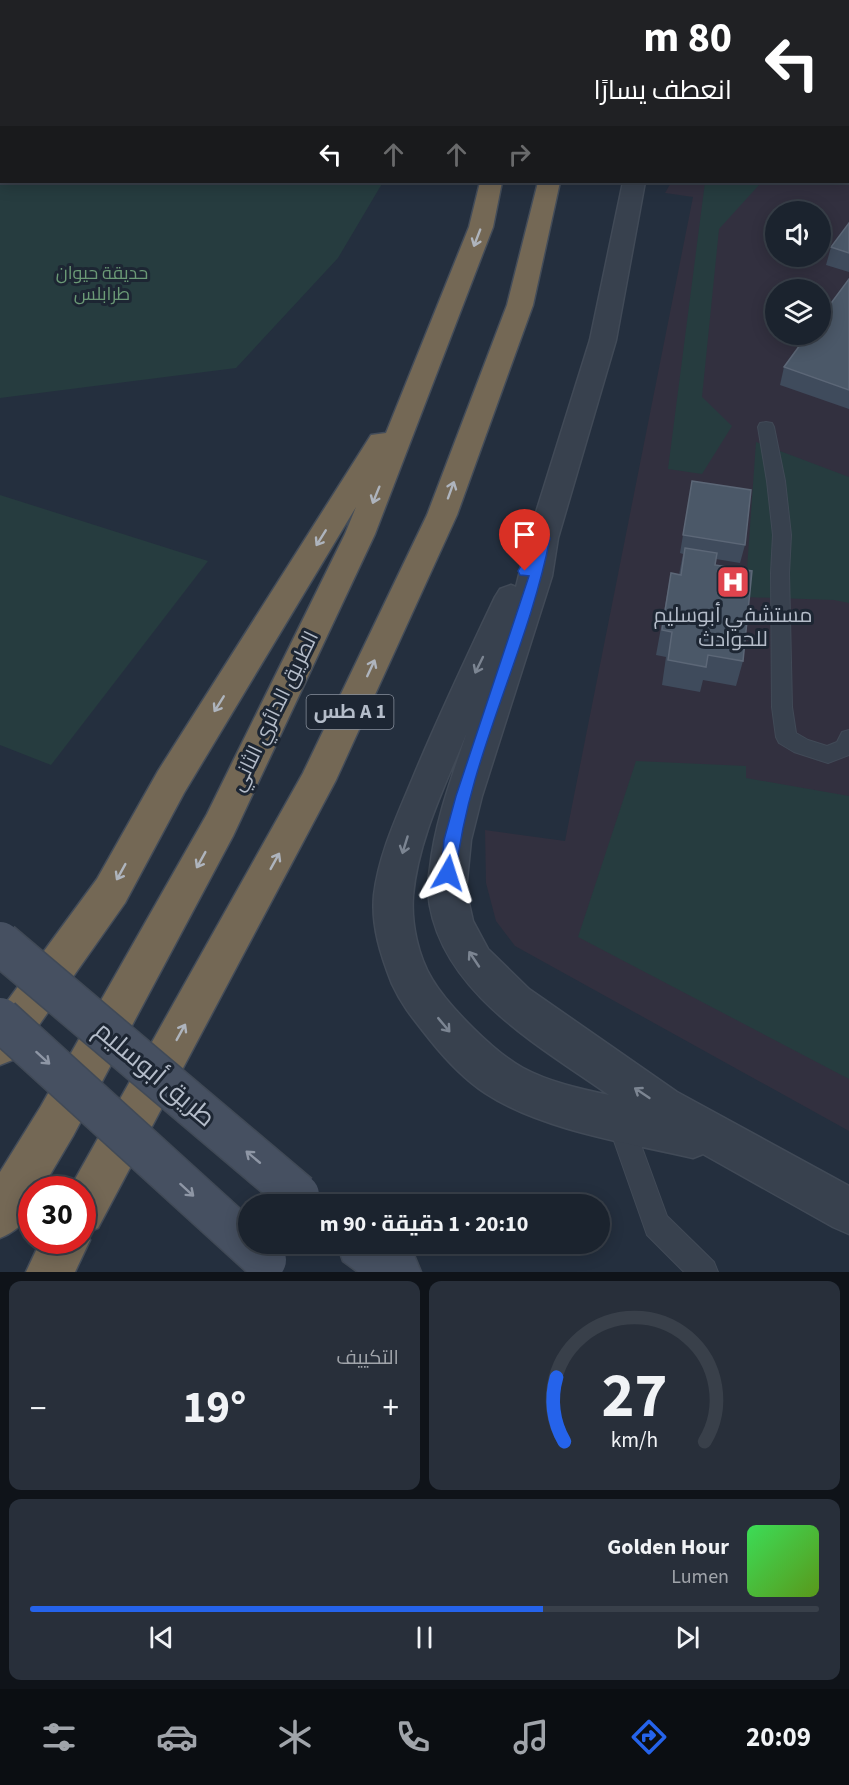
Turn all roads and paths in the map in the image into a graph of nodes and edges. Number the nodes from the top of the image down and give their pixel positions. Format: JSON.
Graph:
{"nodes":[{"id":1,"x":491,"y":183,"type":"edge"},
{"id":2,"x":549,"y":183,"type":"edge"},
{"id":3,"x":634,"y":183,"type":"edge"},
{"id":4,"x":429,"y":362,"type":"junction"},
{"id":5,"x":766,"y":427,"type":"dead end"},
{"id":6,"x":543,"y":538,"type":"junction"},
{"id":7,"x":849,"y":738,"type":"edge"},
{"id":8,"x":0,"y":943,"type":"edge"},
{"id":9,"x":0,"y":1019,"type":"edge"},
{"id":10,"x":0,"y":1045,"type":"edge"},
{"id":11,"x":620,"y":1119,"type":"junction"},
{"id":12,"x":729,"y":1144,"type":"junction"},
{"id":13,"x":96,"y":1186,"type":"edge"},
{"id":14,"x":297,"y":1194,"type":"edge"},
{"id":15,"x":849,"y":1211,"type":"edge"},
{"id":16,"x":0,"y":1215,"type":"edge"},
{"id":17,"x":60,"y":1254,"type":"edge"},
{"id":18,"x":373,"y":1254,"type":"edge"},
{"id":19,"x":272,"y":1266,"type":"edge"},
{"id":20,"x":50,"y":1272,"type":"edge"},
{"id":21,"x":397,"y":1272,"type":"edge"},
{"id":22,"x":704,"y":1272,"type":"edge"}],
"edges":[{"from":1,"to":4,"type":"highway","name":"الطريق الدائري الثاني","number":"طس A 1","one_way":true},
{"from":13,"to":2,"type":"highway","number":"طس A 1","one_way":true},
{"from":3,"to":6,"type":"street"},
{"from":4,"to":10,"type":"highway","one_way":true},
{"from":4,"to":16,"type":"highway","name":"الطريق الدائري الثاني","number":"طس A 1","one_way":true},
{"from":5,"to":7,"type":"lane"},
{"from":6,"to":11,"type":"street","one_way":true},
{"from":12,"to":6,"type":"street","one_way":true},
{"from":14,"to":8,"type":"main road","name":"طريق أبوسليم","one_way":true,"bridge":true},
{"from":9,"to":19,"type":"main road","one_way":true,"bridge":true},
{"from":11,"to":12,"type":"street"},
{"from":11,"to":22,"type":"lane"},
{"from":12,"to":15,"type":"street"},
{"from":17,"to":20,"type":"highway"},
{"from":18,"to":21,"type":"main road"}]}
